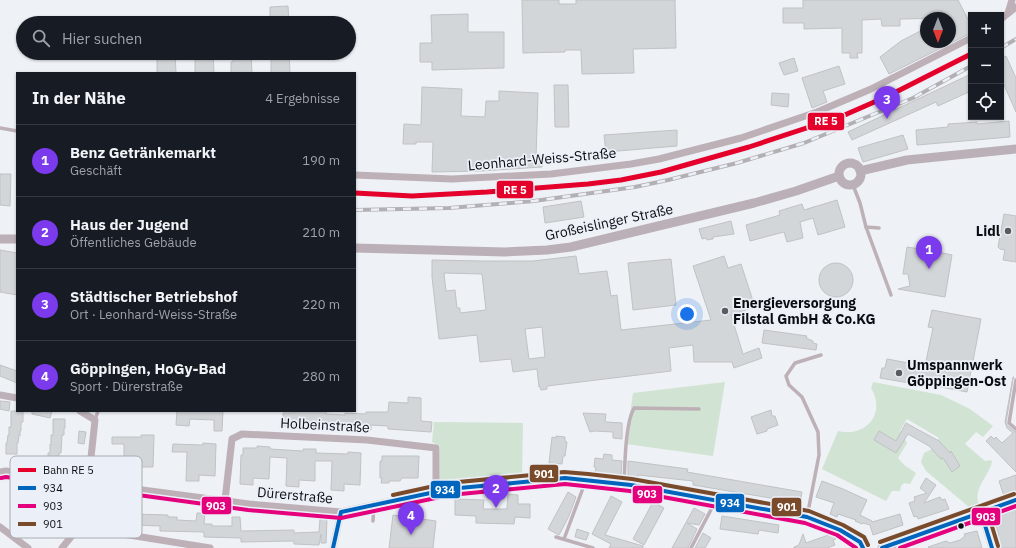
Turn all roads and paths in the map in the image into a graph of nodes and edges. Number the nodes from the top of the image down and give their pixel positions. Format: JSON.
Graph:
{"nodes":[{"id":1,"x":1012,"y":0,"type":"edge"},
{"id":2,"x":1016,"y":7,"type":"edge"},
{"id":3,"x":1008,"y":13,"type":"junction"},
{"id":4,"x":1004,"y":16,"type":"edge"},
{"id":5,"x":968,"y":40,"type":"edge"},
{"id":6,"x":0,"y":128,"type":"edge"},
{"id":7,"x":16,"y":132,"type":"edge"},
{"id":8,"x":1016,"y":149,"type":"edge"},
{"id":9,"x":860,"y":171,"type":"junction"},
{"id":10,"x":356,"y":175,"type":"edge"},
{"id":11,"x":839,"y":176,"type":"junction"},
{"id":12,"x":853,"y":185,"type":"junction"},
{"id":13,"x":866,"y":227,"type":"junction"},
{"id":14,"x":879,"y":228,"type":"dead end"},
{"id":15,"x":0,"y":239,"type":"edge"},
{"id":16,"x":16,"y":239,"type":"edge"},
{"id":17,"x":356,"y":248,"type":"edge"},
{"id":18,"x":891,"y":295,"type":"dead end"},
{"id":19,"x":821,"y":355,"type":"dead end"},
{"id":20,"x":1016,"y":380,"type":"edge"},
{"id":21,"x":0,"y":394,"type":"edge"},
{"id":22,"x":16,"y":398,"type":"edge"},
{"id":23,"x":699,"y":409,"type":"dead end"},
{"id":24,"x":82,"y":412,"type":"edge"},
{"id":25,"x":98,"y":412,"type":"edge"},
{"id":26,"x":95,"y":420,"type":"junction"},
{"id":27,"x":1016,"y":429,"type":"edge"},
{"id":28,"x":92,"y":456,"type":"edge"},
{"id":29,"x":10,"y":471,"type":"edge"},
{"id":30,"x":0,"y":472,"type":"edge"},
{"id":31,"x":587,"y":480,"type":"junction"},
{"id":32,"x":624,"y":484,"type":"junction"},
{"id":33,"x":142,"y":490,"type":"edge"},
{"id":34,"x":436,"y":492,"type":"junction"},
{"id":35,"x":225,"y":500,"type":"junction"},
{"id":36,"x":716,"y":500,"type":"junction"},
{"id":37,"x":1016,"y":500,"type":"edge"},
{"id":38,"x":374,"y":505,"type":"junction"},
{"id":39,"x":341,"y":512,"type":"junction"},
{"id":40,"x":981,"y":512,"type":"junction"},
{"id":41,"x":807,"y":517,"type":"junction"},
{"id":42,"x":374,"y":521,"type":"dead end"},
{"id":43,"x":0,"y":527,"type":"edge"},
{"id":44,"x":10,"y":534,"type":"edge"},
{"id":45,"x":142,"y":537,"type":"edge"},
{"id":46,"x":556,"y":537,"type":"dead end"},
{"id":47,"x":15,"y":538,"type":"edge"},
{"id":48,"x":70,"y":538,"type":"edge"},
{"id":49,"x":564,"y":539,"type":"junction"},
{"id":50,"x":28,"y":548,"type":"edge"},
{"id":51,"x":62,"y":548,"type":"edge"},
{"id":52,"x":210,"y":548,"type":"edge"},
{"id":53,"x":333,"y":548,"type":"edge"},
{"id":54,"x":593,"y":548,"type":"edge"},
{"id":55,"x":690,"y":548,"type":"edge"},
{"id":56,"x":863,"y":548,"type":"edge"},
{"id":57,"x":882,"y":548,"type":"edge"},
{"id":58,"x":992,"y":548,"type":"edge"}],
"edges":[{"from":1,"to":3,"type":"street"},
{"from":2,"to":3,"type":"street"},
{"from":3,"to":4,"type":"street"},
{"from":5,"to":10,"type":"street","name":"Leonhard-Weiss-Straße"},
{"from":6,"to":7,"type":"lane"},
{"from":8,"to":9,"type":"main road"},
{"from":9,"to":11,"type":"main road"},
{"from":9,"to":12,"type":"main road"},
{"from":11,"to":12,"type":"main road"},
{"from":11,"to":17,"type":"main road","name":"Großeislinger Straße"},
{"from":12,"to":13,"type":"lane"},
{"from":13,"to":14,"type":"lane"},
{"from":13,"to":18,"type":"lane"},
{"from":15,"to":16,"type":"main road"},
{"from":19,"to":41,"type":"lane"},
{"from":20,"to":27,"type":"lane"},
{"from":21,"to":22,"type":"street"},
{"from":23,"to":32,"type":"lane"},
{"from":24,"to":26,"type":"street"},
{"from":25,"to":26,"type":"lane"},
{"from":26,"to":28,"type":"street"},
{"from":29,"to":30,"type":"street","name":"Dürerstraße"},
{"from":31,"to":32,"type":"street","name":"Dürerstraße"},
{"from":31,"to":34,"type":"street","name":"Dürerstraße"},
{"from":31,"to":49,"type":"lane"},
{"from":32,"to":36,"type":"street","name":"Dürerstraße"},
{"from":33,"to":35,"type":"street","name":"Dürerstraße"},
{"from":34,"to":35,"type":"street","name":"Holbeinstraße"},
{"from":34,"to":38,"type":"street","name":"Dürerstraße"},
{"from":35,"to":39,"type":"street","name":"Dürerstraße"},
{"from":36,"to":41,"type":"street","name":"Dürerstraße"},
{"from":36,"to":55,"type":"lane"},
{"from":37,"to":40,"type":"main road"},
{"from":38,"to":39,"type":"street","name":"Dürerstraße"},
{"from":38,"to":42,"type":"lane"},
{"from":39,"to":53,"type":"street"},
{"from":40,"to":57,"type":"main road"},
{"from":40,"to":58,"type":"street"},
{"from":41,"to":56,"type":"street","name":"Dürerstraße"},
{"from":43,"to":44,"type":"street"},
{"from":45,"to":52,"type":"street"},
{"from":46,"to":49,"type":"lane"},
{"from":47,"to":50,"type":"street"},
{"from":48,"to":51,"type":"street"},
{"from":49,"to":54,"type":"lane"}]}
